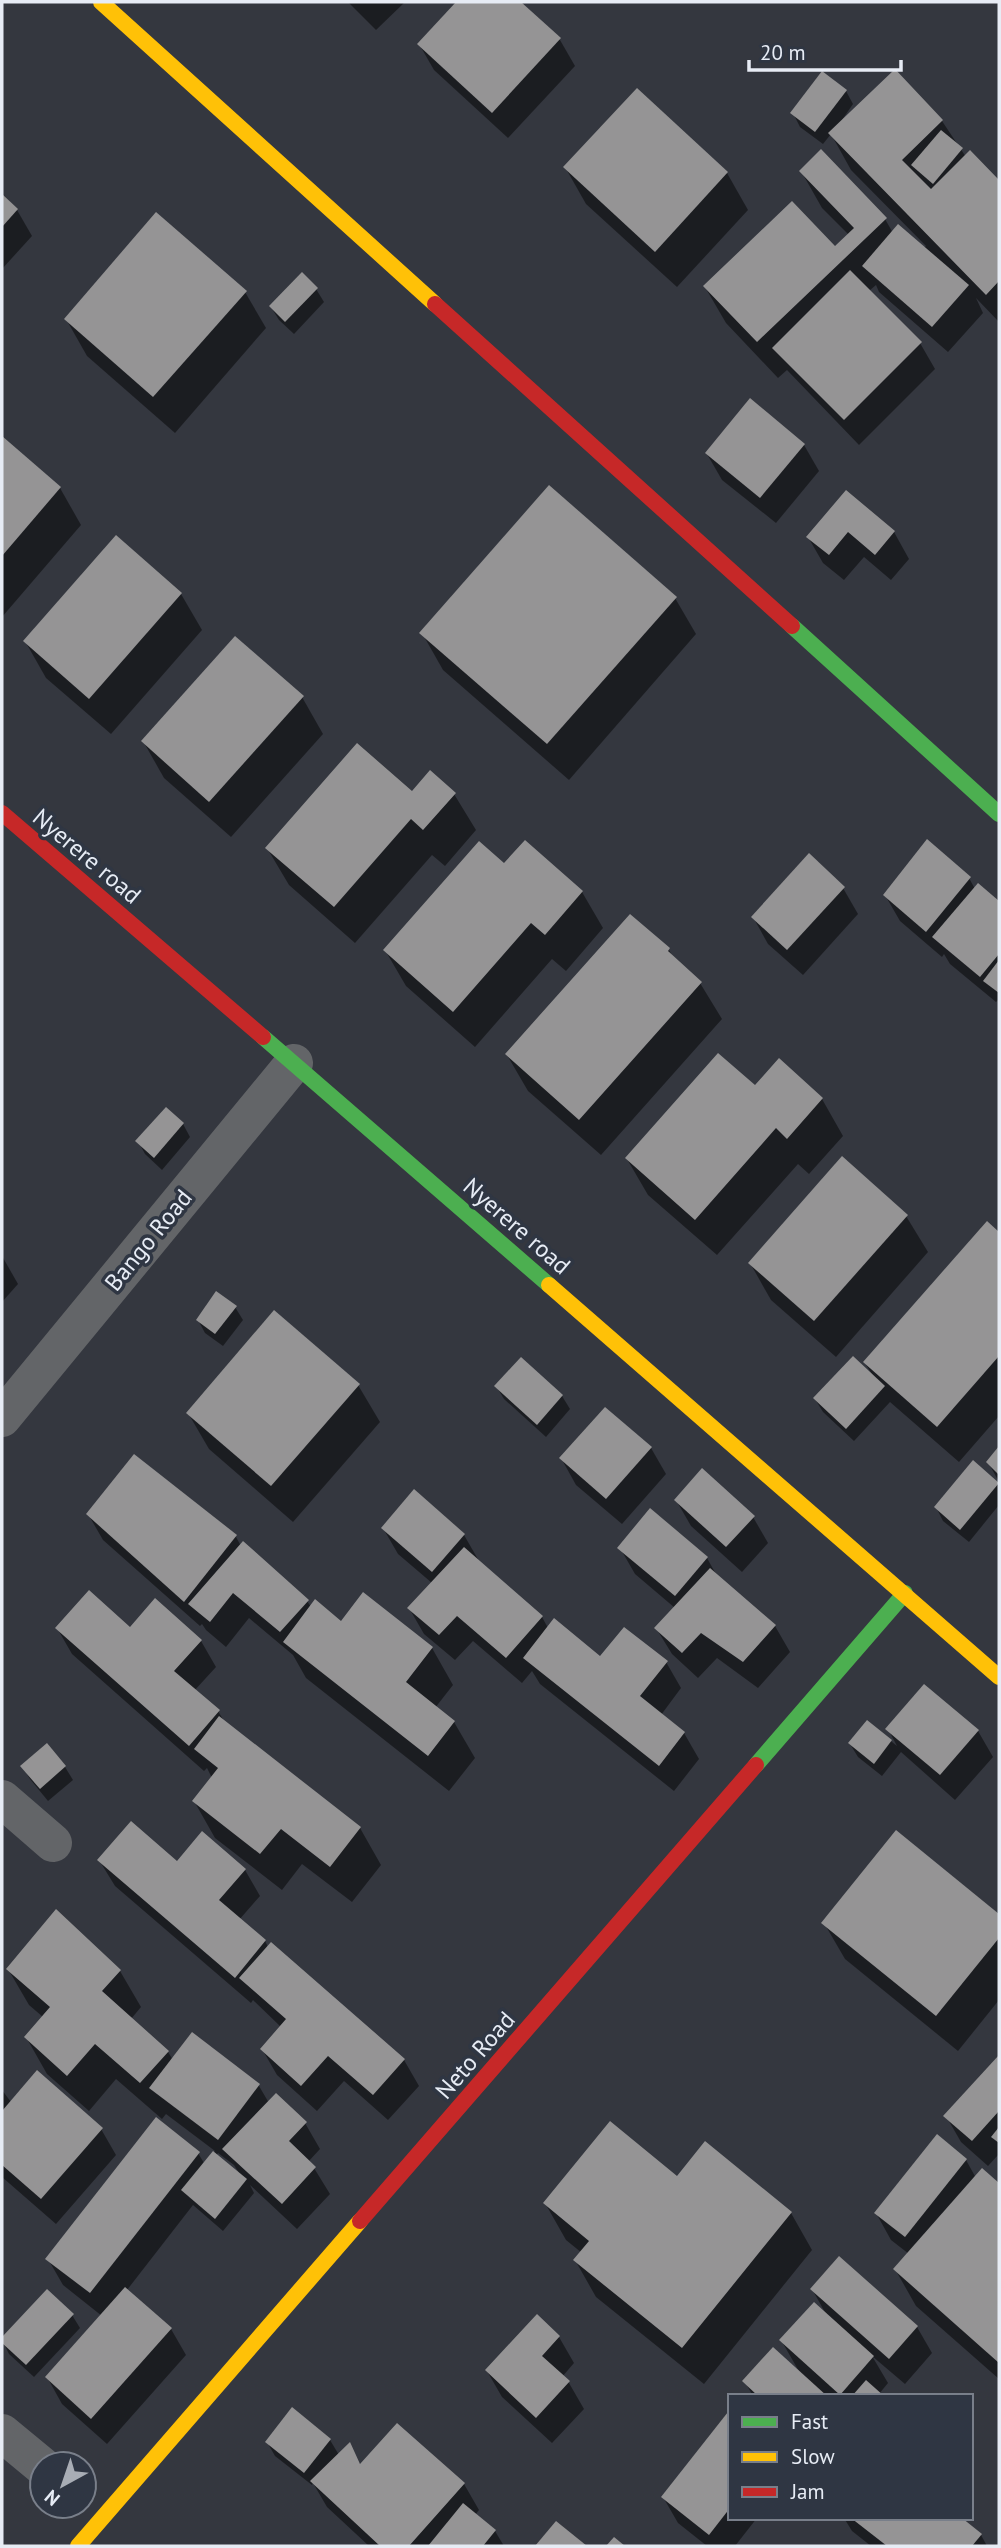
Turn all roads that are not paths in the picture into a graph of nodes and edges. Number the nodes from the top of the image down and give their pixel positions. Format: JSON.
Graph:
{"nodes":[{"id":1,"x":101,"y":2,"type":"edge"},
{"id":2,"x":2,"y":813,"type":"edge"},
{"id":3,"x":999,"y":814,"type":"edge"},
{"id":4,"x":294,"y":1063,"type":"junction"},
{"id":5,"x":2,"y":1418,"type":"edge"},
{"id":6,"x":905,"y":1593,"type":"junction"},
{"id":7,"x":999,"y":1677,"type":"edge"},
{"id":8,"x":2,"y":1799,"type":"edge"},
{"id":9,"x":53,"y":1843,"type":"dead end"},
{"id":10,"x":2,"y":2433,"type":"edge"},
{"id":11,"x":28,"y":2454,"type":"edge"},
{"id":12,"x":88,"y":2522,"type":"edge"}],
"edges":[{"from":1,"to":3,"type":"street"},
{"from":2,"to":4,"type":"street","name":"Nyerere road"},
{"from":4,"to":5,"type":"street","name":"Bango Road"},
{"from":4,"to":6,"type":"street","name":"Nyerere road"},
{"from":6,"to":7,"type":"street","name":"Nyerere road"},
{"from":6,"to":12,"type":"street","name":"Neto Road"},
{"from":8,"to":9,"type":"street"},
{"from":10,"to":11,"type":"street"}]}
